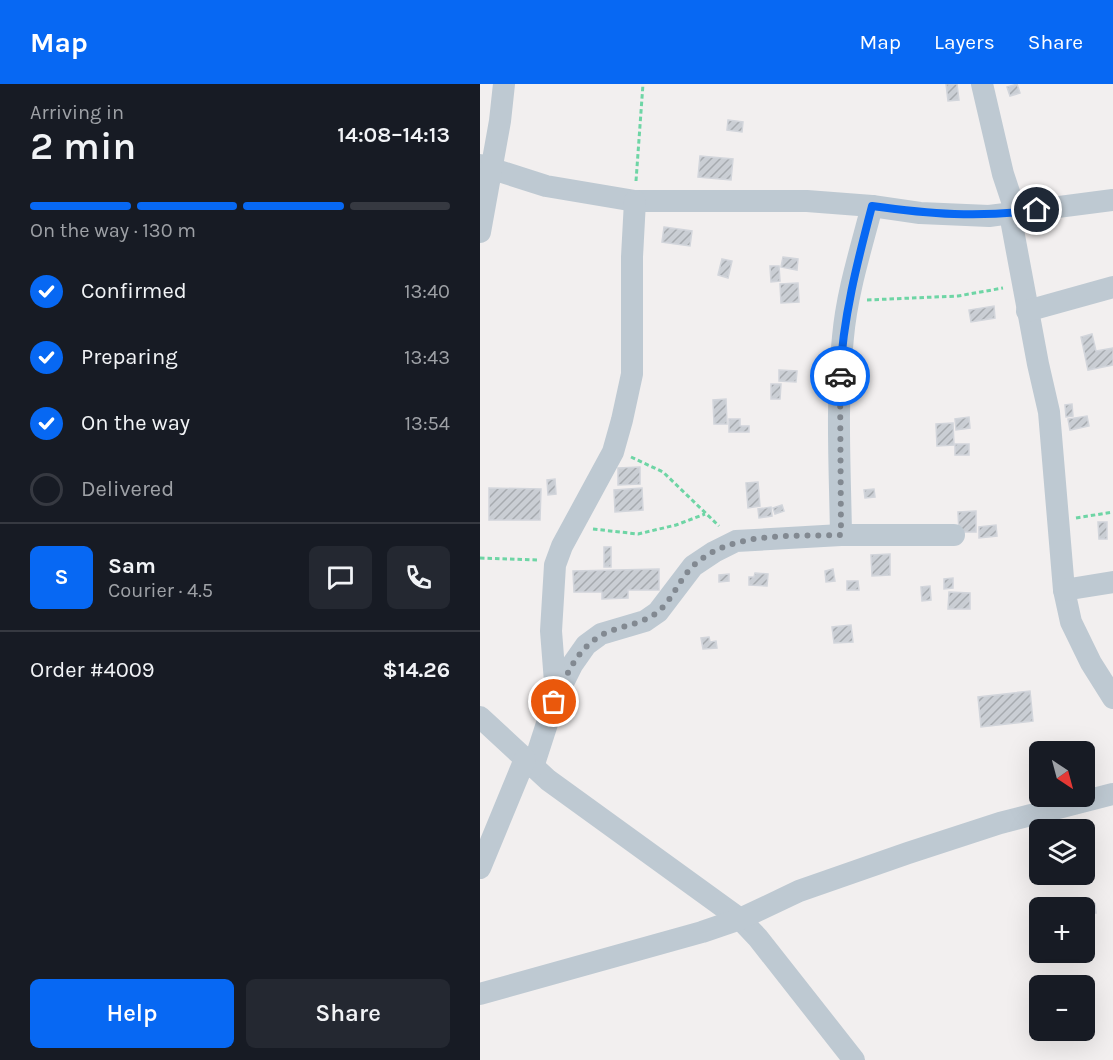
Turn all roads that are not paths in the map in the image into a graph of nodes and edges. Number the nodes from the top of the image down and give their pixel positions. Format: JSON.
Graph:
{"nodes":[{"id":1,"x":504,"y":84,"type":"edge"},
{"id":2,"x":982,"y":84,"type":"edge"},
{"id":3,"x":486,"y":167,"type":"edge"},
{"id":4,"x":1113,"y":200,"type":"edge"},
{"id":5,"x":635,"y":201,"type":"junction"},
{"id":6,"x":872,"y":206,"type":"junction"},
{"id":7,"x":1013,"y":214,"type":"junction"},
{"id":8,"x":480,"y":232,"type":"edge"},
{"id":9,"x":1113,"y":286,"type":"edge"},
{"id":10,"x":1027,"y":311,"type":"junction"},
{"id":11,"x":841,"y":535,"type":"junction"},
{"id":12,"x":954,"y":535,"type":"dead end"},
{"id":13,"x":1113,"y":582,"type":"edge"},
{"id":14,"x":1064,"y":590,"type":"junction"},
{"id":15,"x":1113,"y":698,"type":"edge"},
{"id":16,"x":554,"y":702,"type":"junction"},
{"id":17,"x":481,"y":713,"type":"edge"},
{"id":18,"x":529,"y":763,"type":"junction"},
{"id":19,"x":1113,"y":794,"type":"edge"},
{"id":20,"x":480,"y":868,"type":"edge"},
{"id":21,"x":740,"y":918,"type":"junction"},
{"id":22,"x":480,"y":993,"type":"edge"},
{"id":23,"x":854,"y":1060,"type":"edge"}],
"edges":[{"from":1,"to":3,"type":"street"},
{"from":2,"to":7,"type":"street"},
{"from":3,"to":5,"type":"street"},
{"from":3,"to":8,"type":"street"},
{"from":4,"to":7,"type":"street"},
{"from":5,"to":6,"type":"street"},
{"from":5,"to":16,"type":"street"},
{"from":6,"to":7,"type":"street"},
{"from":6,"to":11,"type":"street"},
{"from":7,"to":10,"type":"street"},
{"from":9,"to":10,"type":"street"},
{"from":10,"to":14,"type":"street"},
{"from":11,"to":12,"type":"street"},
{"from":11,"to":16,"type":"street"},
{"from":13,"to":14,"type":"street"},
{"from":14,"to":15,"type":"street"},
{"from":16,"to":18,"type":"street"},
{"from":17,"to":18,"type":"street"},
{"from":18,"to":20,"type":"street"},
{"from":18,"to":21,"type":"street"},
{"from":19,"to":21,"type":"street"},
{"from":21,"to":22,"type":"street"},
{"from":21,"to":23,"type":"street"}]}
